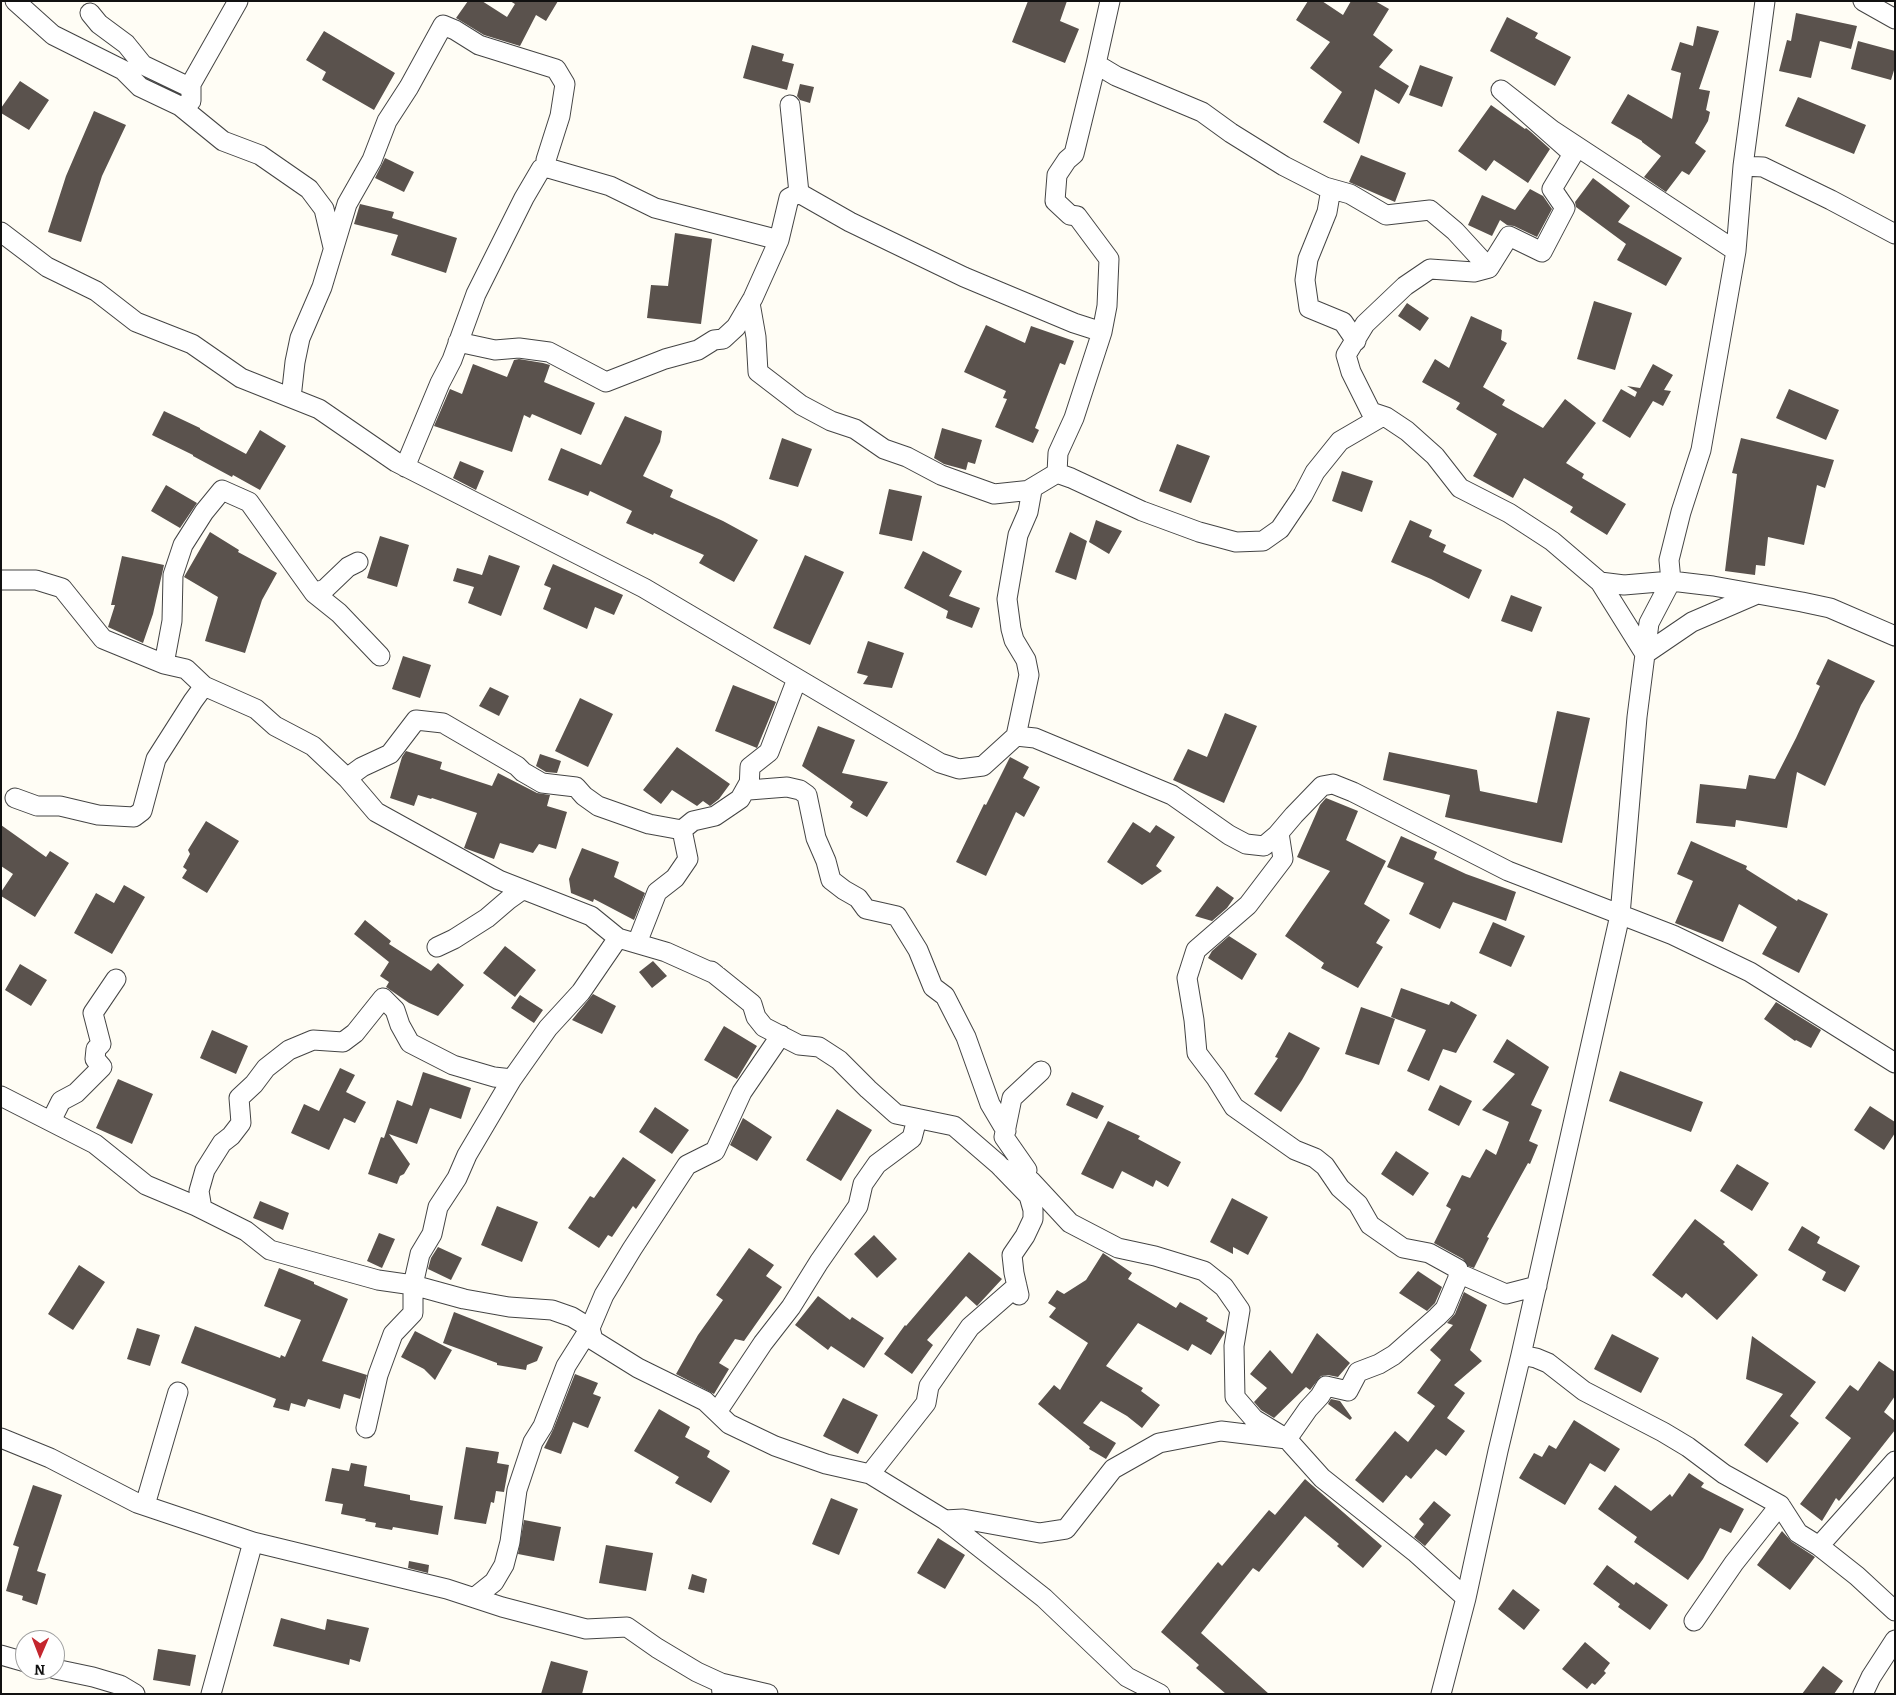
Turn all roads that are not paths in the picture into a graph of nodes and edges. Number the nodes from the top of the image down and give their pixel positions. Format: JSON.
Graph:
{"nodes":[{"id":1,"x":15,"y":1,"type":"edge"},
{"id":2,"x":238,"y":1,"type":"edge"},
{"id":3,"x":1110,"y":1,"type":"edge"},
{"id":4,"x":1765,"y":1,"type":"edge"},
{"id":5,"x":1862,"y":1,"type":"edge"},
{"id":6,"x":90,"y":7,"type":"edge"},
{"id":7,"x":1895,"y":19,"type":"edge"},
{"id":8,"x":81,"y":48,"type":"junction"},
{"id":9,"x":1096,"y":64,"type":"junction"},
{"id":10,"x":191,"y":88,"type":"junction"},
{"id":11,"x":790,"y":105,"type":"dead end"},
{"id":12,"x":192,"y":115,"type":"junction"},
{"id":13,"x":1743,"y":166,"type":"junction"},
{"id":14,"x":548,"y":168,"type":"junction"},
{"id":15,"x":1331,"y":189,"type":"junction"},
{"id":16,"x":799,"y":193,"type":"junction"},
{"id":17,"x":1,"y":232,"type":"edge"},
{"id":18,"x":1895,"y":234,"type":"edge"},
{"id":19,"x":779,"y":240,"type":"junction"},
{"id":20,"x":333,"y":248,"type":"junction"},
{"id":21,"x":1736,"y":251,"type":"junction"},
{"id":22,"x":1489,"y":268,"type":"junction"},
{"id":23,"x":750,"y":303,"type":"junction"},
{"id":24,"x":1102,"y":332,"type":"junction"},
{"id":25,"x":1356,"y":341,"type":"junction"},
{"id":26,"x":458,"y":342,"type":"junction"},
{"id":27,"x":291,"y":398,"type":"junction"},
{"id":28,"x":1383,"y":416,"type":"junction"},
{"id":29,"x":405,"y":467,"type":"junction"},
{"id":30,"x":1057,"y":473,"type":"junction"},
{"id":31,"x":1027,"y":491,"type":"junction"},
{"id":32,"x":358,"y":562,"type":"dead end"},
{"id":33,"x":1,"y":580,"type":"edge"},
{"id":34,"x":1671,"y":581,"type":"junction"},
{"id":35,"x":1600,"y":582,"type":"junction"},
{"id":36,"x":314,"y":592,"type":"junction"},
{"id":37,"x":1757,"y":594,"type":"junction"},
{"id":38,"x":1895,"y":636,"type":"edge"},
{"id":39,"x":1645,"y":654,"type":"junction"},
{"id":40,"x":380,"y":656,"type":"dead end"},
{"id":41,"x":164,"y":664,"type":"junction"},
{"id":42,"x":797,"y":679,"type":"junction"},
{"id":43,"x":204,"y":686,"type":"junction"},
{"id":44,"x":1016,"y":736,"type":"junction"},
{"id":45,"x":347,"y":778,"type":"junction"},
{"id":46,"x":749,"y":783,"type":"junction"},
{"id":47,"x":15,"y":798,"type":"dead end"},
{"id":48,"x":682,"y":830,"type":"junction"},
{"id":49,"x":1279,"y":833,"type":"junction"},
{"id":50,"x":522,"y":890,"type":"junction"},
{"id":51,"x":1620,"y":915,"type":"junction"},
{"id":52,"x":618,"y":938,"type":"junction"},
{"id":53,"x":637,"y":943,"type":"junction"},
{"id":54,"x":437,"y":947,"type":"dead end"},
{"id":55,"x":116,"y":979,"type":"dead end"},
{"id":56,"x":781,"y":1034,"type":"junction"},
{"id":57,"x":1895,"y":1063,"type":"edge"},
{"id":58,"x":1041,"y":1071,"type":"dead end"},
{"id":59,"x":512,"y":1079,"type":"junction"},
{"id":60,"x":1,"y":1096,"type":"edge"},
{"id":61,"x":917,"y":1119,"type":"junction"},
{"id":62,"x":51,"y":1121,"type":"junction"},
{"id":63,"x":1006,"y":1131,"type":"junction"},
{"id":64,"x":1002,"y":1168,"type":"junction"},
{"id":65,"x":1020,"y":1176,"type":"junction"},
{"id":66,"x":202,"y":1209,"type":"junction"},
{"id":67,"x":1458,"y":1278,"type":"junction"},
{"id":68,"x":413,"y":1285,"type":"junction"},
{"id":69,"x":1537,"y":1286,"type":"junction"},
{"id":70,"x":590,"y":1328,"type":"junction"},
{"id":71,"x":1521,"y":1355,"type":"junction"},
{"id":72,"x":178,"y":1392,"type":"dead end"},
{"id":73,"x":717,"y":1412,"type":"junction"},
{"id":74,"x":366,"y":1428,"type":"dead end"},
{"id":75,"x":1,"y":1438,"type":"edge"},
{"id":76,"x":1287,"y":1439,"type":"junction"},
{"id":77,"x":1895,"y":1461,"type":"edge"},
{"id":78,"x":870,"y":1474,"type":"junction"},
{"id":79,"x":1780,"y":1505,"type":"junction"},
{"id":80,"x":145,"y":1506,"type":"junction"},
{"id":81,"x":945,"y":1520,"type":"junction"},
{"id":82,"x":253,"y":1542,"type":"junction"},
{"id":83,"x":1819,"y":1546,"type":"junction"},
{"id":84,"x":474,"y":1598,"type":"junction"},
{"id":85,"x":1466,"y":1598,"type":"junction"},
{"id":86,"x":1895,"y":1611,"type":"edge"},
{"id":87,"x":1694,"y":1620,"type":"dead end"},
{"id":88,"x":1895,"y":1640,"type":"edge"},
{"id":89,"x":1,"y":1655,"type":"edge"},
{"id":90,"x":15,"y":1659,"type":"edge"},
{"id":91,"x":65,"y":1671,"type":"edge"},
{"id":92,"x":722,"y":1688,"type":"edge"},
{"id":93,"x":135,"y":1694,"type":"edge"},
{"id":94,"x":211,"y":1694,"type":"edge"},
{"id":95,"x":768,"y":1694,"type":"edge"},
{"id":96,"x":1160,"y":1694,"type":"edge"},
{"id":97,"x":1441,"y":1694,"type":"edge"},
{"id":98,"x":1863,"y":1694,"type":"edge"}],
"edges":[{"from":1,"to":8,"type":"street"},
{"from":2,"to":10,"type":"street"},
{"from":3,"to":9,"type":"street"},
{"from":4,"to":13,"type":"street"},
{"from":5,"to":7,"type":"street"},
{"from":6,"to":8,"type":"street"},
{"from":6,"to":10,"type":"street"},
{"from":8,"to":12,"type":"street"},
{"from":9,"to":15,"type":"street"},
{"from":9,"to":24,"type":"street"},
{"from":10,"to":12,"type":"street"},
{"from":11,"to":16,"type":"street"},
{"from":12,"to":20,"type":"street"},
{"from":13,"to":18,"type":"street"},
{"from":13,"to":21,"type":"street"},
{"from":14,"to":19,"type":"street"},
{"from":14,"to":20,"type":"street"},
{"from":14,"to":26,"type":"street"},
{"from":15,"to":22,"type":"street"},
{"from":15,"to":25,"type":"street"},
{"from":16,"to":19,"type":"street"},
{"from":16,"to":24,"type":"street"},
{"from":17,"to":27,"type":"street"},
{"from":19,"to":23,"type":"street"},
{"from":20,"to":27,"type":"street"},
{"from":21,"to":22,"type":"street"},
{"from":21,"to":34,"type":"street"},
{"from":22,"to":25,"type":"street"},
{"from":23,"to":26,"type":"street"},
{"from":23,"to":31,"type":"street"},
{"from":24,"to":30,"type":"street"},
{"from":25,"to":28,"type":"street"},
{"from":26,"to":29,"type":"street"},
{"from":27,"to":29,"type":"street"},
{"from":28,"to":30,"type":"street"},
{"from":28,"to":35,"type":"street"},
{"from":29,"to":42,"type":"street"},
{"from":30,"to":31,"type":"street"},
{"from":31,"to":44,"type":"street"},
{"from":32,"to":36,"type":"street"},
{"from":33,"to":41,"type":"street"},
{"from":34,"to":35,"type":"street"},
{"from":34,"to":37,"type":"street"},
{"from":34,"to":39,"type":"street"},
{"from":35,"to":39,"type":"street"},
{"from":36,"to":40,"type":"street"},
{"from":36,"to":41,"type":"street"},
{"from":37,"to":38,"type":"street"},
{"from":37,"to":39,"type":"street"},
{"from":39,"to":51,"type":"street"},
{"from":41,"to":43,"type":"street"},
{"from":42,"to":44,"type":"street"},
{"from":42,"to":46,"type":"street"},
{"from":43,"to":45,"type":"street"},
{"from":43,"to":47,"type":"street"},
{"from":44,"to":49,"type":"street"},
{"from":45,"to":48,"type":"street"},
{"from":45,"to":50,"type":"street"},
{"from":46,"to":48,"type":"street"},
{"from":46,"to":63,"type":"street"},
{"from":48,"to":53,"type":"street"},
{"from":49,"to":51,"type":"street"},
{"from":49,"to":67,"type":"street"},
{"from":50,"to":52,"type":"street"},
{"from":50,"to":54,"type":"street"},
{"from":51,"to":57,"type":"street"},
{"from":51,"to":69,"type":"street"},
{"from":52,"to":53,"type":"street"},
{"from":52,"to":59,"type":"street"},
{"from":53,"to":56,"type":"street"},
{"from":55,"to":62,"type":"street"},
{"from":56,"to":61,"type":"street"},
{"from":56,"to":70,"type":"street"},
{"from":58,"to":63,"type":"street"},
{"from":59,"to":66,"type":"street"},
{"from":59,"to":68,"type":"street"},
{"from":60,"to":62,"type":"street"},
{"from":61,"to":64,"type":"street"},
{"from":61,"to":73,"type":"street"},
{"from":62,"to":66,"type":"street"},
{"from":63,"to":65,"type":"street"},
{"from":64,"to":65,"type":"street"},
{"from":64,"to":78,"type":"street"},
{"from":65,"to":76,"type":"street"},
{"from":66,"to":68,"type":"street"},
{"from":67,"to":69,"type":"street"},
{"from":67,"to":76,"type":"street"},
{"from":68,"to":70,"type":"street"},
{"from":68,"to":74,"type":"street"},
{"from":69,"to":71,"type":"street"},
{"from":70,"to":73,"type":"street"},
{"from":70,"to":84,"type":"street"},
{"from":71,"to":79,"type":"street"},
{"from":71,"to":85,"type":"street"},
{"from":72,"to":80,"type":"street"},
{"from":73,"to":78,"type":"street"},
{"from":75,"to":80,"type":"street"},
{"from":76,"to":81,"type":"street"},
{"from":76,"to":85,"type":"street"},
{"from":77,"to":83,"type":"street"},
{"from":78,"to":81,"type":"street"},
{"from":79,"to":83,"type":"street"},
{"from":79,"to":87,"type":"street"},
{"from":80,"to":82,"type":"street"},
{"from":81,"to":96,"type":"street"},
{"from":82,"to":84,"type":"street"},
{"from":82,"to":94,"type":"street"},
{"from":83,"to":86,"type":"street"},
{"from":84,"to":92,"type":"street"},
{"from":85,"to":97,"type":"street"},
{"from":88,"to":98,"type":"street"},
{"from":89,"to":90,"type":"street"},
{"from":91,"to":93,"type":"street"},
{"from":92,"to":95,"type":"street"}]}
